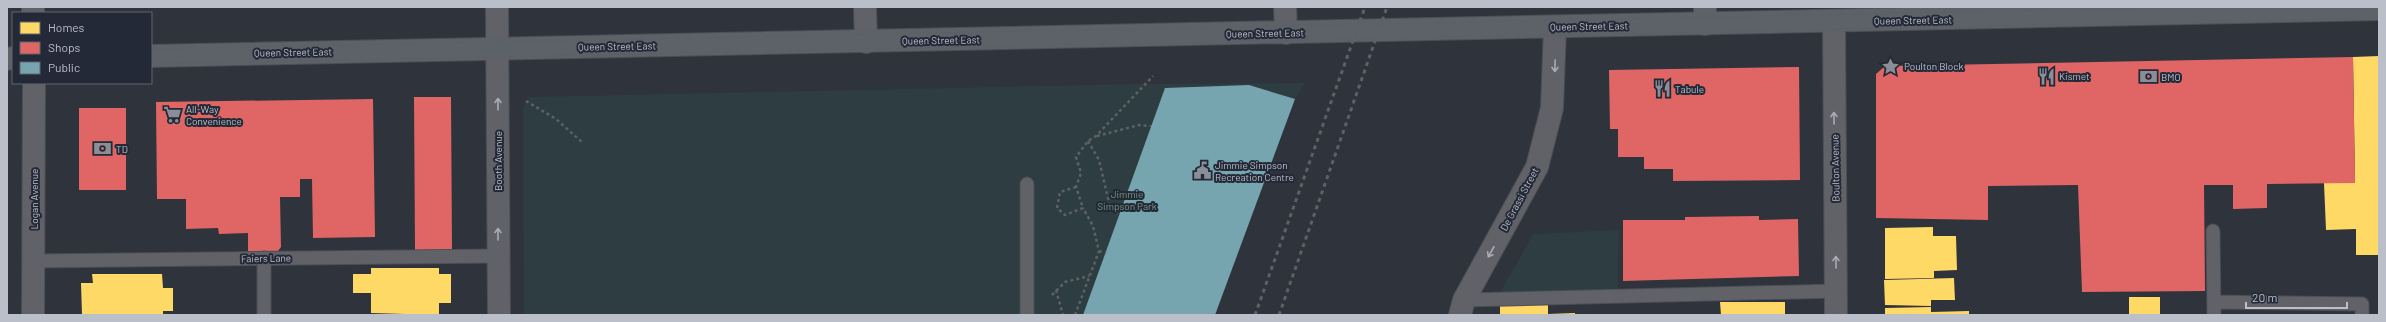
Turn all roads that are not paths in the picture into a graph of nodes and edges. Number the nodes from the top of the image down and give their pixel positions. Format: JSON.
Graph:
{"nodes":[{"id":1,"x":497,"y":7,"type":"edge"},
{"id":2,"x":866,"y":7,"type":"edge"},
{"id":3,"x":1285,"y":7,"type":"edge"},
{"id":4,"x":2379,"y":9,"type":"edge"},
{"id":5,"x":2131,"y":11,"type":"edge"},
{"id":6,"x":1837,"y":14,"type":"edge"},
{"id":7,"x":1705,"y":16,"type":"edge"},
{"id":8,"x":1555,"y":27,"type":"junction"},
{"id":9,"x":1286,"y":33,"type":"junction"},
{"id":10,"x":866,"y":42,"type":"junction"},
{"id":11,"x":497,"y":48,"type":"junction"},
{"id":12,"x":152,"y":56,"type":"edge"},
{"id":13,"x":34,"y":84,"type":"edge"},
{"id":14,"x":1027,"y":184,"type":"dead end"},
{"id":15,"x":2213,"y":231,"type":"dead end"},
{"id":16,"x":498,"y":256,"type":"junction"},
{"id":17,"x":264,"y":258,"type":"junction"},
{"id":18,"x":33,"y":261,"type":"junction"},
{"id":19,"x":1836,"y":291,"type":"junction"},
{"id":20,"x":1462,"y":308,"type":"edge"},
{"id":21,"x":2214,"y":308,"type":"edge"},
{"id":22,"x":33,"y":315,"type":"edge"},
{"id":23,"x":264,"y":315,"type":"edge"},
{"id":24,"x":498,"y":315,"type":"edge"},
{"id":25,"x":1027,"y":315,"type":"edge"},
{"id":26,"x":1836,"y":315,"type":"edge"},
{"id":27,"x":2362,"y":315,"type":"edge"}],
"edges":[{"from":1,"to":11,"type":"street","name":"Booth Avenue"},
{"from":2,"to":10,"type":"street"},
{"from":3,"to":9,"type":"street"},
{"from":4,"to":5,"type":"main road","name":"Queen Street East"},
{"from":5,"to":6,"type":"main road","name":"Queen Street East"},
{"from":6,"to":7,"type":"main road","name":"Queen Street East"},
{"from":19,"to":6,"type":"street","name":"Boulton Avenue","one_way":true},
{"from":7,"to":8,"type":"main road","name":"Queen Street East"},
{"from":8,"to":9,"type":"main road","name":"Queen Street East"},
{"from":8,"to":20,"type":"street","name":"De Grassi Street","one_way":true},
{"from":9,"to":10,"type":"main road","name":"Queen Street East"},
{"from":10,"to":11,"type":"main road","name":"Queen Street East"},
{"from":11,"to":12,"type":"main road","name":"Queen Street East"},
{"from":16,"to":11,"type":"street","name":"Booth Avenue","one_way":true},
{"from":13,"to":18,"type":"street","name":"Logan Avenue"},
{"from":14,"to":25,"type":"lane"},
{"from":15,"to":21,"type":"lane"},
{"from":16,"to":17,"type":"lane","name":"Faiers Lane"},
{"from":16,"to":24,"type":"street","name":"Booth Avenue"},
{"from":17,"to":18,"type":"lane","name":"Faiers Lane"},
{"from":17,"to":23,"type":"lane"},
{"from":18,"to":22,"type":"street","name":"Logan Avenue"},
{"from":19,"to":20,"type":"lane"},
{"from":19,"to":26,"type":"street","name":"Boulton Avenue"},
{"from":21,"to":27,"type":"lane"}]}
